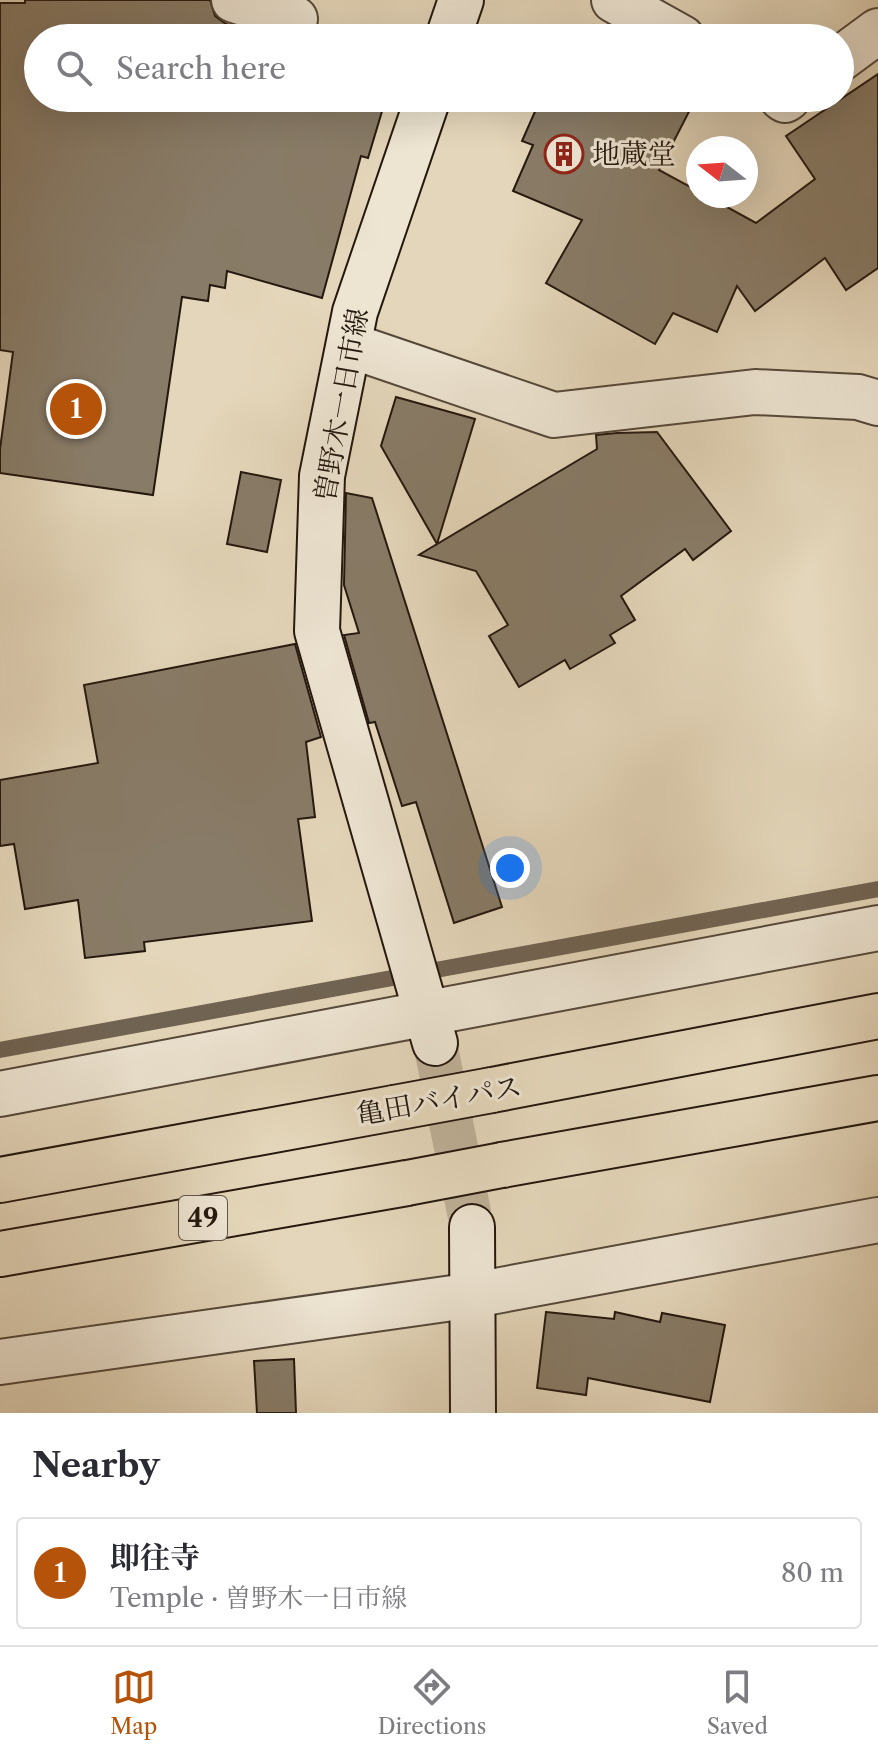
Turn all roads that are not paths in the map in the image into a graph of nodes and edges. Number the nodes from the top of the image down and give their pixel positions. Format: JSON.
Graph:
{"nodes":[{"id":1,"x":234,"y":0,"type":"edge"},
{"id":2,"x":461,"y":0,"type":"edge"},
{"id":3,"x":614,"y":0,"type":"edge"},
{"id":4,"x":295,"y":19,"type":"dead end"},
{"id":5,"x":453,"y":24,"type":"edge"},
{"id":6,"x":657,"y":24,"type":"edge"},
{"id":7,"x":878,"y":31,"type":"edge"},
{"id":8,"x":854,"y":49,"type":"edge"},
{"id":9,"x":423,"y":112,"type":"edge"},
{"id":10,"x":349,"y":345,"type":"junction"},
{"id":11,"x":878,"y":403,"type":"edge"},
{"id":12,"x":878,"y":928,"type":"edge"},
{"id":13,"x":878,"y":1016,"type":"edge"},
{"id":14,"x":428,"y":1018,"type":"junction"},
{"id":15,"x":0,"y":1094,"type":"edge"},
{"id":16,"x":878,"y":1098,"type":"edge"},
{"id":17,"x":0,"y":1180,"type":"edge"},
{"id":18,"x":878,"y":1220,"type":"edge"},
{"id":19,"x":472,"y":1227,"type":"tunnel mouth"},
{"id":20,"x":0,"y":1254,"type":"edge"},
{"id":21,"x":474,"y":1295,"type":"junction"},
{"id":22,"x":0,"y":1362,"type":"edge"},
{"id":23,"x":473,"y":1413,"type":"edge"}],
"edges":[{"from":1,"to":4,"type":"street"},
{"from":2,"to":5,"type":"street"},
{"from":3,"to":6,"type":"street"},
{"from":7,"to":8,"type":"street"},
{"from":9,"to":10,"type":"street","name":"曽野木一日市線"},
{"from":10,"to":11,"type":"street"},
{"from":10,"to":14,"type":"street","name":"曽野木一日市線"},
{"from":12,"to":14,"type":"street"},
{"from":13,"to":17,"type":"highway","name":"亀田バイパス","bridge":true},
{"from":14,"to":15,"type":"street"},
{"from":16,"to":20,"type":"highway","number":"49","bridge":true},
{"from":18,"to":21,"type":"street"},
{"from":19,"to":21,"type":"street"},
{"from":21,"to":22,"type":"street"},
{"from":21,"to":23,"type":"street"}]}
